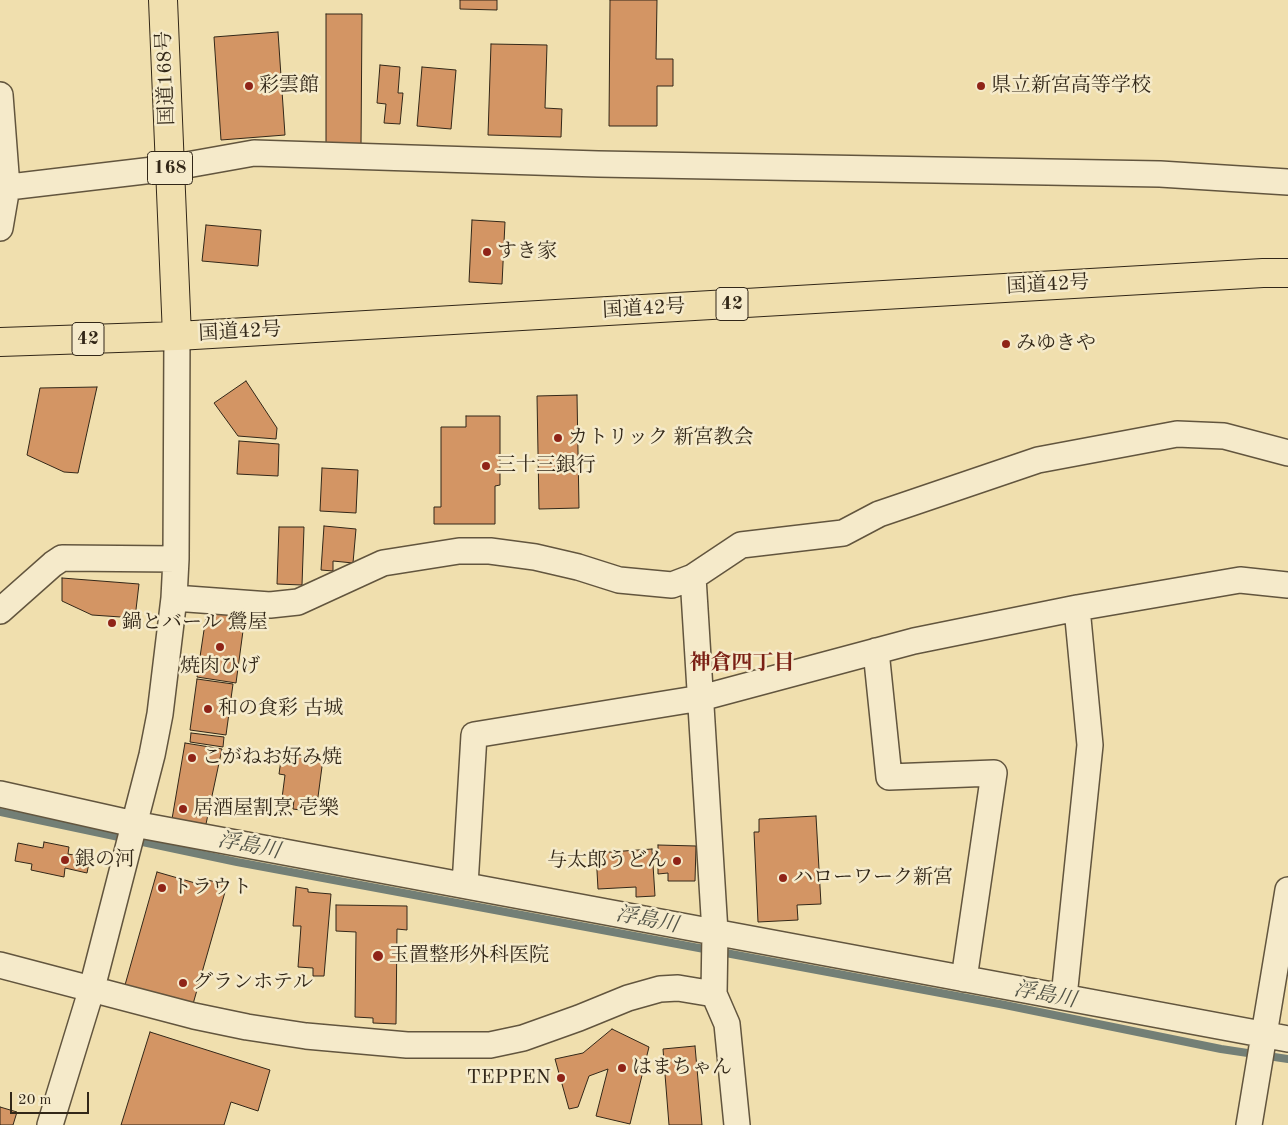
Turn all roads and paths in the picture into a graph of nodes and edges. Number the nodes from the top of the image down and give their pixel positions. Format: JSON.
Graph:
{"nodes":[{"id":1,"x":163,"y":0,"type":"edge"},
{"id":2,"x":0,"y":95,"type":"edge"},
{"id":3,"x":170,"y":168,"type":"junction"},
{"id":4,"x":1288,"y":182,"type":"edge"},
{"id":5,"x":3,"y":188,"type":"edge"},
{"id":6,"x":0,"y":228,"type":"edge"},
{"id":7,"x":1288,"y":273,"type":"edge"},
{"id":8,"x":177,"y":336,"type":"junction"},
{"id":9,"x":0,"y":342,"type":"edge"},
{"id":10,"x":1288,"y":453,"type":"edge"},
{"id":11,"x":176,"y":560,"type":"junction"},
{"id":12,"x":693,"y":577,"type":"junction"},
{"id":13,"x":1288,"y":585,"type":"edge"},
{"id":14,"x":174,"y":598,"type":"junction"},
{"id":15,"x":1077,"y":608,"type":"junction"},
{"id":16,"x":0,"y":611,"type":"edge"},
{"id":17,"x":876,"y":651,"type":"junction"},
{"id":18,"x":701,"y":698,"type":"junction"},
{"id":19,"x":0,"y":794,"type":"edge"},
{"id":20,"x":134,"y":824,"type":"junction"},
{"id":21,"x":465,"y":886,"type":"junction"},
{"id":22,"x":1288,"y":890,"type":"edge"},
{"id":23,"x":715,"y":932,"type":"junction"},
{"id":24,"x":0,"y":966,"type":"edge"},
{"id":25,"x":964,"y":979,"type":"junction"},
{"id":26,"x":92,"y":988,"type":"junction"},
{"id":27,"x":714,"y":994,"type":"junction"},
{"id":28,"x":1064,"y":997,"type":"junction"},
{"id":29,"x":1264,"y":1035,"type":"junction"},
{"id":30,"x":1288,"y":1039,"type":"edge"},
{"id":31,"x":50,"y":1125,"type":"edge"},
{"id":32,"x":737,"y":1125,"type":"edge"},
{"id":33,"x":1249,"y":1125,"type":"edge"}],
"edges":[{"from":1,"to":3,"type":"highway","name":"国道168号","number":"168"},
{"from":2,"to":5,"type":"street"},
{"from":3,"to":4,"type":"street"},
{"from":3,"to":5,"type":"street"},
{"from":3,"to":8,"type":"highway","name":"国道168号","number":"168"},
{"from":5,"to":6,"type":"street"},
{"from":7,"to":8,"type":"highway","name":"国道42号","number":"42"},
{"from":8,"to":9,"type":"highway","name":"国道42号","number":"42"},
{"from":8,"to":11,"type":"street"},
{"from":10,"to":12,"type":"street"},
{"from":11,"to":14,"type":"street"},
{"from":11,"to":16,"type":"street"},
{"from":12,"to":14,"type":"street"},
{"from":12,"to":18,"type":"street"},
{"from":13,"to":15,"type":"street"},
{"from":14,"to":20,"type":"street"},
{"from":15,"to":17,"type":"street"},
{"from":15,"to":28,"type":"street"},
{"from":17,"to":18,"type":"street"},
{"from":17,"to":25,"type":"street"},
{"from":18,"to":21,"type":"street"},
{"from":18,"to":23,"type":"street"},
{"from":19,"to":20,"type":"street"},
{"from":20,"to":21,"type":"street"},
{"from":20,"to":26,"type":"street"},
{"from":21,"to":23,"type":"street"},
{"from":22,"to":29,"type":"street"},
{"from":23,"to":25,"type":"street"},
{"from":23,"to":27,"type":"street"},
{"from":24,"to":26,"type":"street"},
{"from":25,"to":28,"type":"street"},
{"from":26,"to":27,"type":"street"},
{"from":26,"to":31,"type":"street"},
{"from":27,"to":32,"type":"street"},
{"from":28,"to":29,"type":"street"},
{"from":29,"to":30,"type":"street"},
{"from":29,"to":33,"type":"street"}]}
